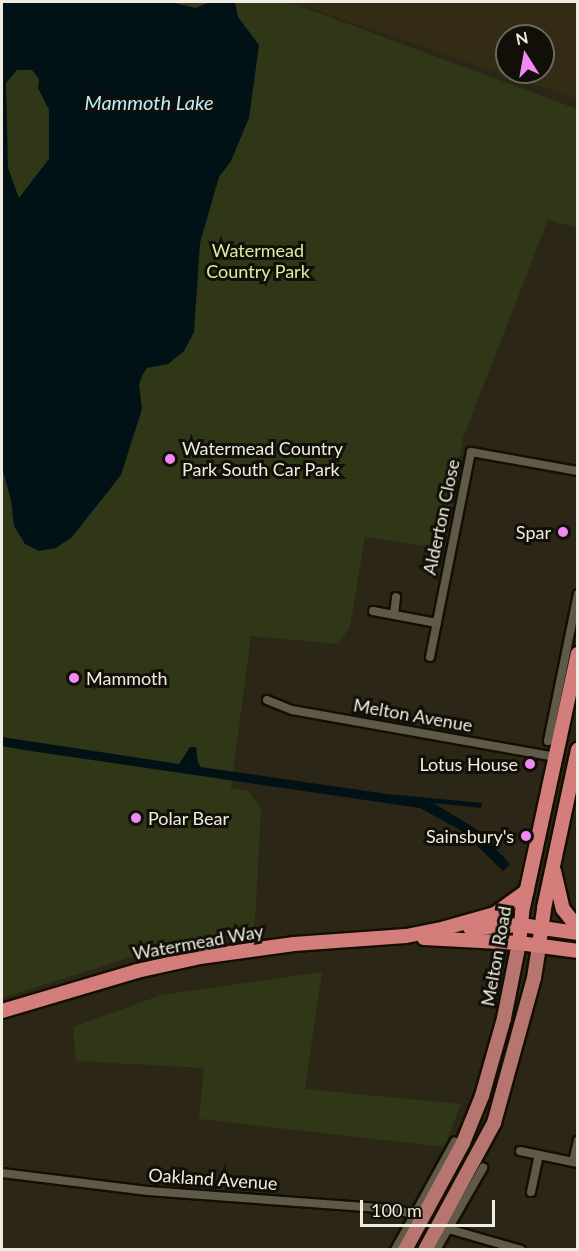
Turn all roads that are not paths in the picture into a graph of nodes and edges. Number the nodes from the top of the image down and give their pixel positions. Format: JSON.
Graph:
{"nodes":[{"id":1,"x":578,"y":471,"type":"edge"},
{"id":2,"x":578,"y":594,"type":"edge"},
{"id":3,"x":396,"y":597,"type":"dead end"},
{"id":4,"x":373,"y":611,"type":"dead end"},
{"id":5,"x":394,"y":614,"type":"junction"},
{"id":6,"x":437,"y":623,"type":"junction"},
{"id":7,"x":430,"y":657,"type":"dead end"},
{"id":8,"x":577,"y":663,"type":"edge"},
{"id":9,"x":578,"y":686,"type":"edge"},
{"id":10,"x":267,"y":700,"type":"dead end"},
{"id":11,"x":560,"y":714,"type":"junction"},
{"id":12,"x":548,"y":741,"type":"dead end"},
{"id":13,"x":578,"y":750,"type":"edge"},
{"id":14,"x":556,"y":756,"type":"junction"},
{"id":15,"x":553,"y":866,"type":"junction"},
{"id":16,"x":527,"y":891,"type":"junction"},
{"id":17,"x":521,"y":925,"type":"junction"},
{"id":18,"x":541,"y":927,"type":"junction"},
{"id":19,"x":578,"y":928,"type":"edge"},
{"id":20,"x":438,"y":930,"type":"junction"},
{"id":21,"x":578,"y":933,"type":"edge"},
{"id":22,"x":406,"y":936,"type":"junction"},
{"id":23,"x":519,"y":943,"type":"junction"},
{"id":24,"x":539,"y":945,"type":"junction"},
{"id":25,"x":578,"y":951,"type":"edge"},
{"id":26,"x":2,"y":1011,"type":"edge"},
{"id":27,"x":578,"y":1141,"type":"edge"},
{"id":28,"x":460,"y":1142,"type":"junction"},
{"id":29,"x":481,"y":1150,"type":"junction"},
{"id":30,"x":520,"y":1150,"type":"dead end"},
{"id":31,"x":539,"y":1155,"type":"junction"},
{"id":32,"x":575,"y":1163,"type":"edge"},
{"id":33,"x":483,"y":1168,"type":"dead end"},
{"id":34,"x":2,"y":1173,"type":"edge"},
{"id":35,"x":531,"y":1192,"type":"dead end"},
{"id":36,"x":418,"y":1216,"type":"junction"},
{"id":37,"x":444,"y":1227,"type":"junction"},
{"id":38,"x":395,"y":1250,"type":"edge"},
{"id":39,"x":405,"y":1250,"type":"edge"},
{"id":40,"x":425,"y":1250,"type":"edge"},
{"id":41,"x":436,"y":1250,"type":"edge"},
{"id":42,"x":521,"y":1250,"type":"edge"}],
"edges":[{"from":1,"to":6,"type":"street","name":"Alderton Close"},
{"from":2,"to":11,"type":"street"},
{"from":3,"to":5,"type":"street"},
{"from":4,"to":5,"type":"street"},
{"from":5,"to":6,"type":"street"},
{"from":6,"to":7,"type":"street","name":"Alderton Close"},
{"from":8,"to":11,"type":"highway","name":"Melton Road"},
{"from":9,"to":11,"type":"highway"},
{"from":10,"to":14,"type":"street","name":"Melton Avenue"},
{"from":11,"to":12,"type":"street"},
{"from":11,"to":14,"type":"highway","name":"Melton Road"},
{"from":13,"to":15,"type":"highway"},
{"from":14,"to":16,"type":"highway","name":"Melton Road"},
{"from":15,"to":18,"type":"highway"},
{"from":15,"to":19,"type":"highway"},
{"from":16,"to":17,"type":"highway","name":"Melton Road"},
{"from":16,"to":20,"type":"highway","name":"Watermead Way"},
{"from":17,"to":18,"type":"highway","name":"Watermead Way"},
{"from":17,"to":20,"type":"highway","name":"Watermead Way"},
{"from":17,"to":23,"type":"highway","name":"Melton Road"},
{"from":18,"to":21,"type":"highway","name":"Watermead Way"},
{"from":18,"to":24,"type":"highway"},
{"from":20,"to":22,"type":"highway","name":"Watermead Way"},
{"from":22,"to":23,"type":"highway","name":"Watermead Way"},
{"from":22,"to":26,"type":"highway","name":"Watermead Way"},
{"from":23,"to":24,"type":"highway","name":"Watermead Way"},
{"from":23,"to":28,"type":"main road","name":"Melton Road"},
{"from":24,"to":25,"type":"highway","name":"Watermead Way"},
{"from":24,"to":29,"type":"main road"},
{"from":27,"to":32,"type":"street"},
{"from":28,"to":29,"type":"main road"},
{"from":28,"to":36,"type":"main road","name":"Melton Road"},
{"from":29,"to":37,"type":"main road"},
{"from":30,"to":31,"type":"street"},
{"from":31,"to":32,"type":"street"},
{"from":31,"to":35,"type":"street"},
{"from":33,"to":37,"type":"street"},
{"from":34,"to":36,"type":"street","name":"Oakland Avenue"},
{"from":36,"to":38,"type":"street"},
{"from":36,"to":39,"type":"main road","name":"Melton Road"},
{"from":37,"to":40,"type":"main road"},
{"from":37,"to":41,"type":"street"},
{"from":37,"to":42,"type":"street"}]}
